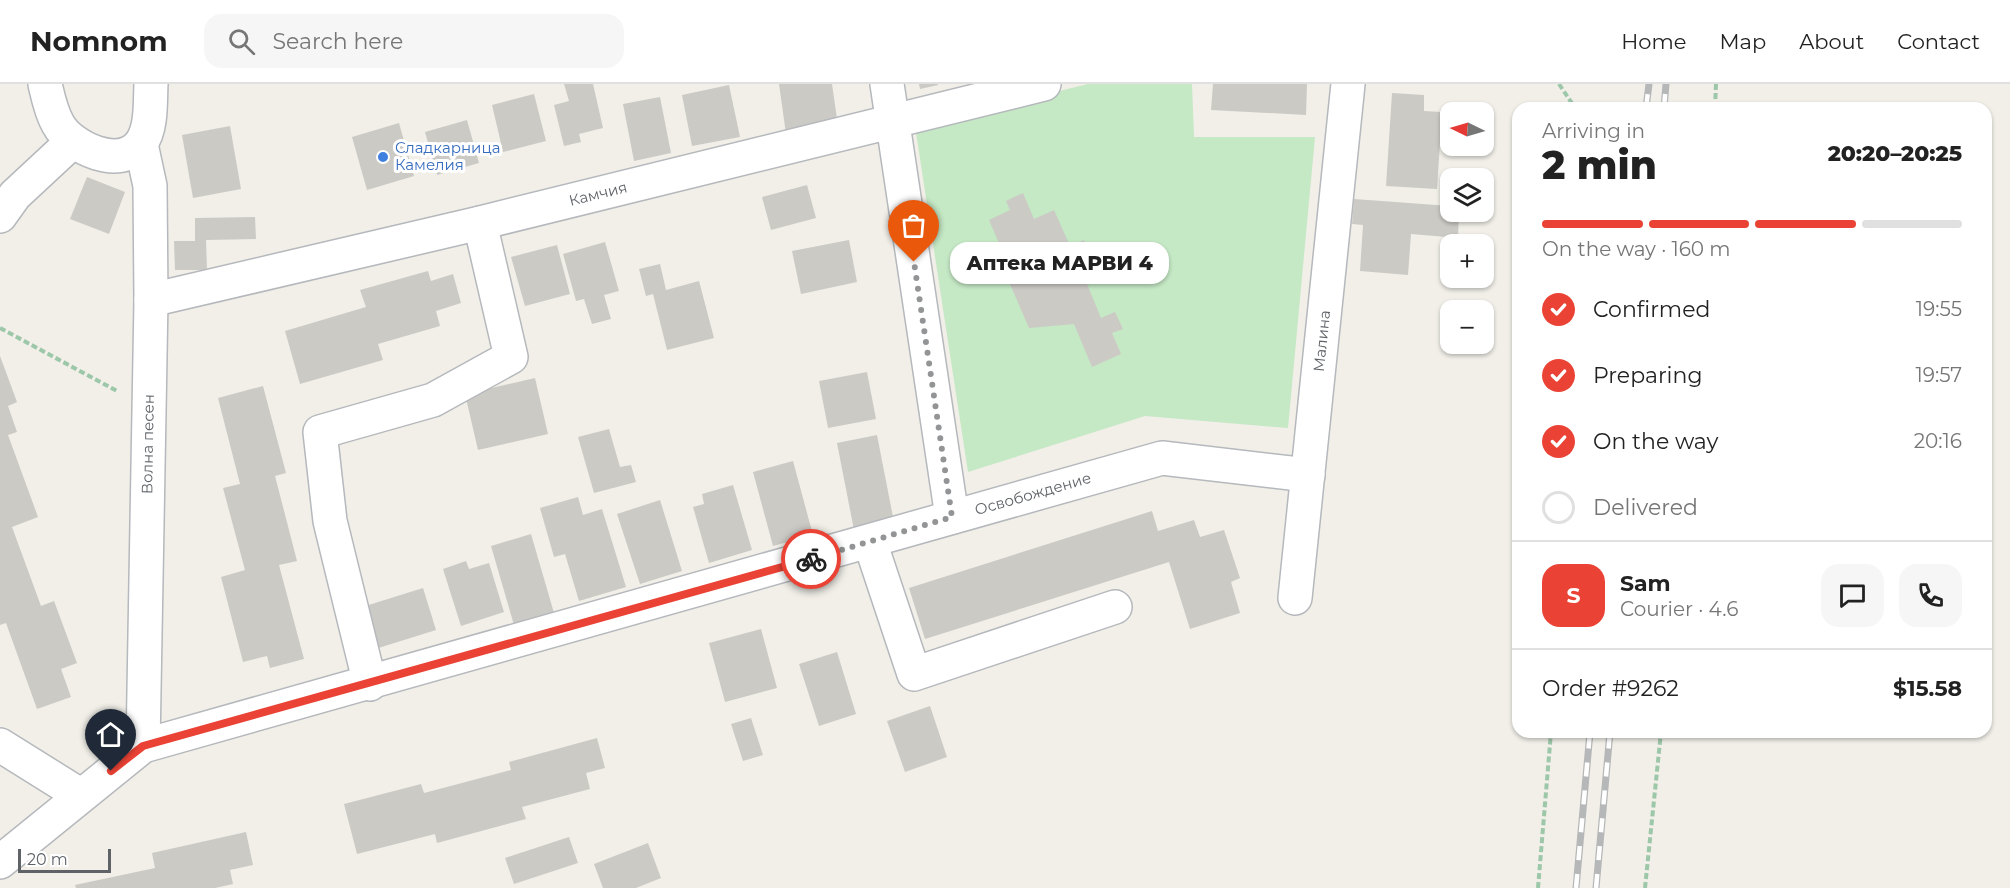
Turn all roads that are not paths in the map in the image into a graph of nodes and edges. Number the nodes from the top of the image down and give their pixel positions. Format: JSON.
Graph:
{"nodes":[{"id":1,"x":45,"y":84,"type":"edge"},
{"id":2,"x":151,"y":84,"type":"edge"},
{"id":3,"x":887,"y":84,"type":"edge"},
{"id":4,"x":1044,"y":84,"type":"edge"},
{"id":5,"x":1348,"y":84,"type":"edge"},
{"id":6,"x":894,"y":123,"type":"junction"},
{"id":7,"x":72,"y":142,"type":"junction"},
{"id":8,"x":141,"y":144,"type":"junction"},
{"id":9,"x":0,"y":216,"type":"edge"},
{"id":10,"x":480,"y":223,"type":"junction"},
{"id":11,"x":151,"y":300,"type":"junction"},
{"id":12,"x":1308,"y":475,"type":"junction"},
{"id":13,"x":952,"y":517,"type":"junction"},
{"id":14,"x":870,"y":542,"type":"junction"},
{"id":15,"x":1295,"y":598,"type":"dead end"},
{"id":16,"x":1115,"y":607,"type":"dead end"},
{"id":17,"x":370,"y":684,"type":"junction"},
{"id":18,"x":0,"y":745,"type":"edge"},
{"id":19,"x":143,"y":746,"type":"junction"},
{"id":20,"x":80,"y":795,"type":"junction"},
{"id":21,"x":0,"y":862,"type":"edge"}],
"edges":[{"from":1,"to":7,"type":"street"},
{"from":2,"to":8,"type":"street"},
{"from":3,"to":6,"type":"street"},
{"from":4,"to":6,"type":"street","name":"Камчия"},
{"from":5,"to":12,"type":"street","name":"Малина"},
{"from":6,"to":10,"type":"street","name":"Камчия"},
{"from":6,"to":13,"type":"street"},
{"from":7,"to":8,"type":"street"},
{"from":7,"to":9,"type":"street"},
{"from":8,"to":11,"type":"street","name":"Волна песен"},
{"from":10,"to":11,"type":"street","name":"Камчия"},
{"from":10,"to":17,"type":"street"},
{"from":11,"to":19,"type":"street","name":"Волна песен"},
{"from":12,"to":13,"type":"street","name":"Освобождение"},
{"from":12,"to":15,"type":"street","name":"Малина"},
{"from":13,"to":14,"type":"street","name":"Освобождение"},
{"from":14,"to":16,"type":"street"},
{"from":14,"to":17,"type":"street","name":"Освобождение"},
{"from":17,"to":19,"type":"street","name":"Освобождение"},
{"from":18,"to":20,"type":"street"},
{"from":19,"to":20,"type":"street","name":"Освобождение"},
{"from":20,"to":21,"type":"street","name":"Освобождение"}]}
